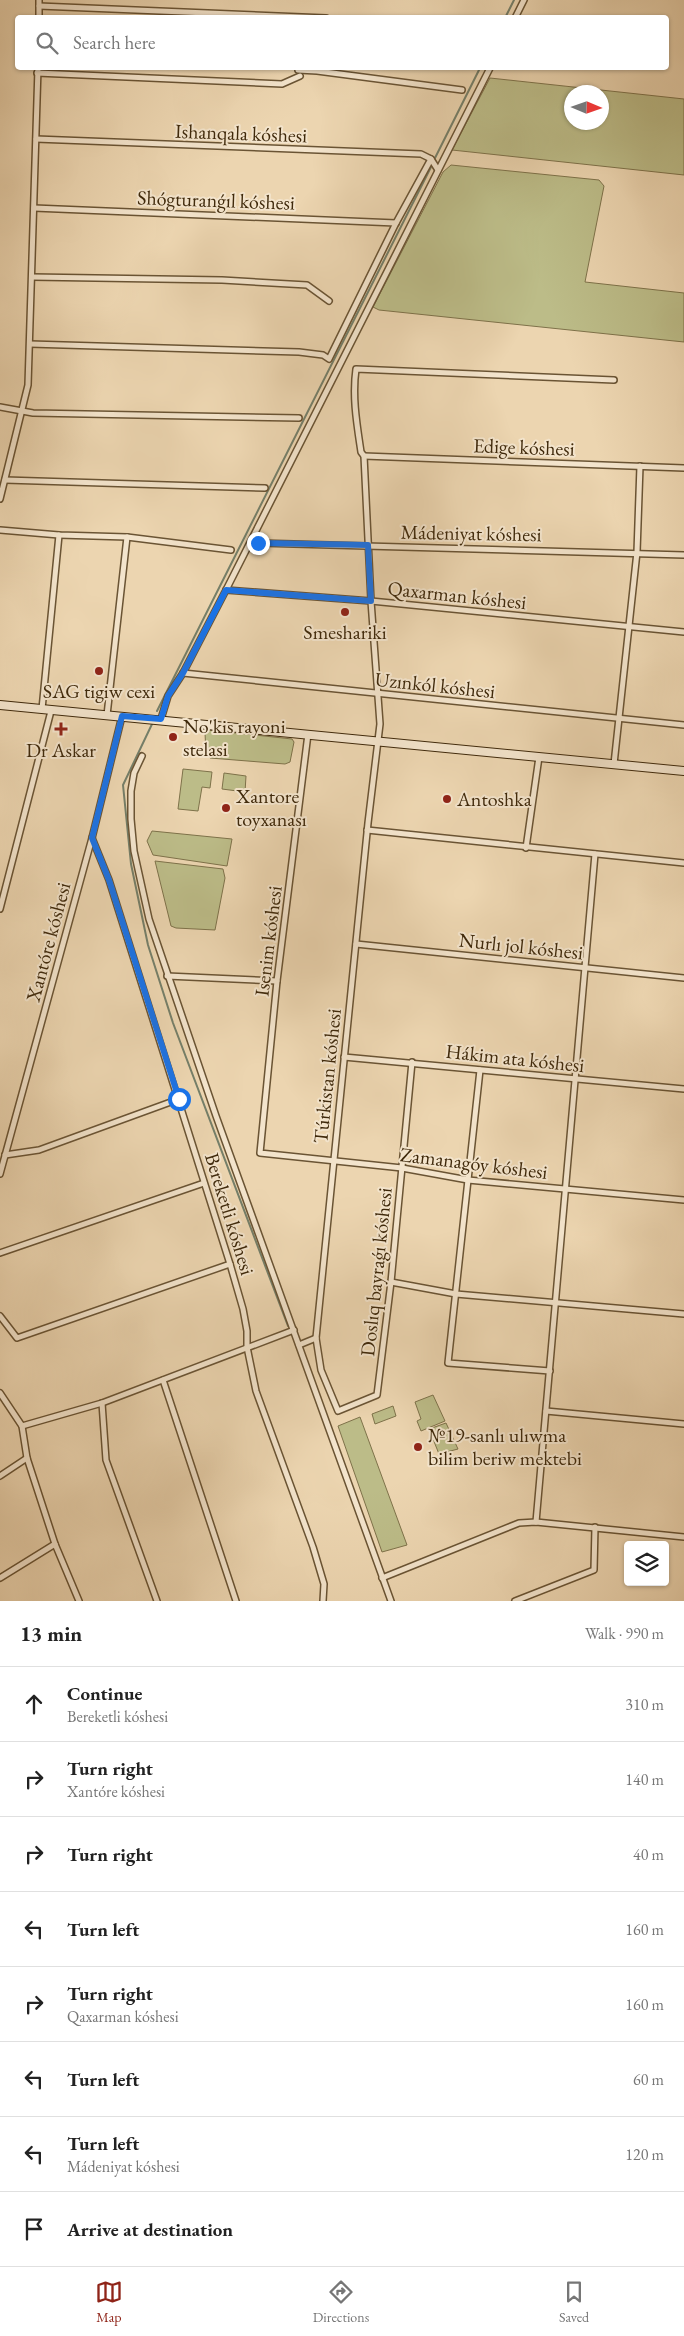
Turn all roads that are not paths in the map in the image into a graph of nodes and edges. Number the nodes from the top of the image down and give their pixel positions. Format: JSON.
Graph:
{"nodes":[{"id":1,"x":524,"y":0,"type":"edge"},
{"id":2,"x":39,"y":3,"type":"edge"},
{"id":3,"x":269,"y":15,"type":"edge"},
{"id":4,"x":516,"y":15,"type":"edge"},
{"id":5,"x":38,"y":70,"type":"edge"},
{"id":6,"x":489,"y":70,"type":"edge"},
{"id":7,"x":462,"y":90,"type":"dead end"},
{"id":8,"x":36,"y":139,"type":"junction"},
{"id":9,"x":431,"y":159,"type":"junction"},
{"id":10,"x":438,"y":170,"type":"junction"},
{"id":11,"x":34,"y":208,"type":"junction"},
{"id":12,"x":396,"y":223,"type":"junction"},
{"id":13,"x":32,"y":277,"type":"junction"},
{"id":14,"x":329,"y":301,"type":"dead end"},
{"id":15,"x":30,"y":344,"type":"junction"},
{"id":16,"x":614,"y":380,"type":"dead end"},
{"id":17,"x":0,"y":407,"type":"edge"},
{"id":18,"x":22,"y":412,"type":"junction"},
{"id":19,"x":299,"y":418,"type":"dead end"},
{"id":20,"x":364,"y":456,"type":"junction"},
{"id":21,"x":640,"y":466,"type":"junction"},
{"id":22,"x":684,"y":468,"type":"edge"},
{"id":23,"x":5,"y":480,"type":"junction"},
{"id":24,"x":265,"y":488,"type":"dead end"},
{"id":25,"x":0,"y":500,"type":"edge"},
{"id":26,"x":0,"y":530,"type":"edge"},
{"id":27,"x":59,"y":535,"type":"junction"},
{"id":28,"x":127,"y":536,"type":"junction"},
{"id":29,"x":258,"y":543,"type":"dead end"},
{"id":30,"x":368,"y":545,"type":"junction"},
{"id":31,"x":231,"y":550,"type":"dead end"},
{"id":32,"x":637,"y":552,"type":"junction"},
{"id":33,"x":684,"y":555,"type":"edge"},
{"id":34,"x":226,"y":590,"type":"junction"},
{"id":35,"x":371,"y":601,"type":"junction"},
{"id":36,"x":629,"y":627,"type":"junction"},
{"id":37,"x":684,"y":632,"type":"edge"},
{"id":38,"x":183,"y":673,"type":"junction"},
{"id":39,"x":378,"y":694,"type":"junction"},
{"id":40,"x":0,"y":705,"type":"edge"},
{"id":41,"x":42,"y":709,"type":"junction"},
{"id":42,"x":51,"y":710,"type":"junction"},
{"id":43,"x":107,"y":715,"type":"junction"},
{"id":44,"x":122,"y":716,"type":"junction"},
{"id":45,"x":161,"y":719,"type":"junction"},
{"id":46,"x":620,"y":719,"type":"junction"},
{"id":47,"x":684,"y":725,"type":"edge"},
{"id":48,"x":308,"y":734,"type":"junction"},
{"id":49,"x":377,"y":741,"type":"junction"},
{"id":50,"x":142,"y":756,"type":"dead end"},
{"id":51,"x":539,"y":757,"type":"junction"},
{"id":52,"x":614,"y":764,"type":"junction"},
{"id":53,"x":684,"y":771,"type":"edge"},
{"id":54,"x":367,"y":830,"type":"junction"},
{"id":55,"x":92,"y":838,"type":"junction"},
{"id":56,"x":526,"y":848,"type":"junction"},
{"id":57,"x":596,"y":854,"type":"junction"},
{"id":58,"x":684,"y":863,"type":"edge"},
{"id":59,"x":0,"y":908,"type":"edge"},
{"id":60,"x":356,"y":944,"type":"junction"},
{"id":61,"x":585,"y":968,"type":"junction"},
{"id":62,"x":167,"y":976,"type":"junction"},
{"id":63,"x":684,"y":978,"type":"edge"},
{"id":64,"x":277,"y":981,"type":"junction"},
{"id":65,"x":344,"y":1057,"type":"junction"},
{"id":66,"x":412,"y":1062,"type":"junction"},
{"id":67,"x":480,"y":1070,"type":"junction"},
{"id":68,"x":576,"y":1078,"type":"junction"},
{"id":69,"x":684,"y":1089,"type":"edge"},
{"id":70,"x":179,"y":1099,"type":"junction"},
{"id":71,"x":260,"y":1153,"type":"joint"},
{"id":72,"x":5,"y":1155,"type":"junction"},
{"id":73,"x":333,"y":1161,"type":"junction"},
{"id":74,"x":402,"y":1168,"type":"junction"},
{"id":75,"x":0,"y":1174,"type":"edge"},
{"id":76,"x":468,"y":1180,"type":"junction"},
{"id":77,"x":204,"y":1183,"type":"junction"},
{"id":78,"x":566,"y":1190,"type":"junction"},
{"id":79,"x":684,"y":1200,"type":"edge"},
{"id":80,"x":0,"y":1253,"type":"edge"},
{"id":81,"x":230,"y":1264,"type":"junction"},
{"id":82,"x":391,"y":1282,"type":"junction"},
{"id":83,"x":456,"y":1294,"type":"junction"},
{"id":84,"x":555,"y":1301,"type":"junction"},
{"id":85,"x":684,"y":1314,"type":"edge"},
{"id":86,"x":0,"y":1316,"type":"edge"},
{"id":87,"x":294,"y":1330,"type":"junction"},
{"id":88,"x":316,"y":1338,"type":"junction"},
{"id":89,"x":299,"y":1345,"type":"junction"},
{"id":90,"x":247,"y":1347,"type":"junction"},
{"id":91,"x":550,"y":1371,"type":"junction"},
{"id":92,"x":163,"y":1380,"type":"junction"},
{"id":93,"x":0,"y":1392,"type":"edge"},
{"id":94,"x":102,"y":1403,"type":"junction"},
{"id":95,"x":338,"y":1411,"type":"joint"},
{"id":96,"x":546,"y":1411,"type":"junction"},
{"id":97,"x":684,"y":1424,"type":"edge"},
{"id":98,"x":22,"y":1426,"type":"junction"},
{"id":99,"x":26,"y":1458,"type":"junction"},
{"id":100,"x":0,"y":1476,"type":"edge"},
{"id":101,"x":536,"y":1522,"type":"junction"},
{"id":102,"x":595,"y":1527,"type":"junction"},
{"id":103,"x":684,"y":1537,"type":"edge"},
{"id":104,"x":55,"y":1544,"type":"junction"},
{"id":105,"x":0,"y":1578,"type":"edge"},
{"id":106,"x":382,"y":1578,"type":"junction"},
{"id":107,"x":79,"y":1601,"type":"edge"},
{"id":108,"x":157,"y":1601,"type":"edge"},
{"id":109,"x":236,"y":1601,"type":"edge"},
{"id":110,"x":323,"y":1601,"type":"edge"},
{"id":111,"x":391,"y":1601,"type":"edge"},
{"id":112,"x":515,"y":1601,"type":"edge"}],
"edges":[{"from":1,"to":4,"type":"street"},
{"from":2,"to":3,"type":"street"},
{"from":5,"to":7,"type":"street"},
{"from":5,"to":8,"type":"street"},
{"from":6,"to":10,"type":"street"},
{"from":8,"to":9,"type":"street","name":"Ishanqala kóshesi"},
{"from":8,"to":11,"type":"street"},
{"from":9,"to":10,"type":"street"},
{"from":9,"to":12,"type":"street"},
{"from":10,"to":34,"type":"street"},
{"from":11,"to":12,"type":"street","name":"Shógturanǵıl kóshesi"},
{"from":11,"to":13,"type":"street"},
{"from":12,"to":15,"type":"street"},
{"from":13,"to":14,"type":"street"},
{"from":13,"to":15,"type":"street"},
{"from":15,"to":18,"type":"street"},
{"from":16,"to":20,"type":"street","name":"Túrkistan kóshesi"},
{"from":17,"to":18,"type":"street"},
{"from":18,"to":19,"type":"street"},
{"from":18,"to":23,"type":"street"},
{"from":20,"to":21,"type":"street","name":"Edige kóshesi"},
{"from":20,"to":30,"type":"street","name":"Túrkistan kóshesi"},
{"from":21,"to":22,"type":"street","name":"Edige kóshesi"},
{"from":21,"to":32,"type":"street"},
{"from":23,"to":24,"type":"street"},
{"from":23,"to":25,"type":"street"},
{"from":26,"to":27,"type":"street"},
{"from":27,"to":28,"type":"street"},
{"from":27,"to":41,"type":"street"},
{"from":28,"to":31,"type":"street"},
{"from":28,"to":43,"type":"street"},
{"from":29,"to":30,"type":"street","name":"Mádeniyat kóshesi"},
{"from":30,"to":32,"type":"street","name":"Mádeniyat kóshesi"},
{"from":30,"to":35,"type":"street","name":"Túrkistan kóshesi"},
{"from":32,"to":33,"type":"street","name":"Mádeniyat kóshesi"},
{"from":32,"to":36,"type":"street"},
{"from":34,"to":35,"type":"street","name":"Qaxarman kóshesi"},
{"from":34,"to":38,"type":"street"},
{"from":35,"to":36,"type":"street","name":"Qaxarman kóshesi"},
{"from":35,"to":39,"type":"street","name":"Túrkistan kóshesi"},
{"from":36,"to":37,"type":"street","name":"Qaxarman kóshesi"},
{"from":36,"to":46,"type":"street"},
{"from":38,"to":39,"type":"street","name":"Uzınkól kóshesi"},
{"from":38,"to":45,"type":"street"},
{"from":39,"to":46,"type":"street","name":"Uzınkól kóshesi"},
{"from":39,"to":49,"type":"street","name":"Túrkistan kóshesi"},
{"from":40,"to":41,"type":"main road"},
{"from":41,"to":42,"type":"main road"},
{"from":42,"to":43,"type":"main road"},
{"from":42,"to":59,"type":"street"},
{"from":43,"to":44,"type":"main road"},
{"from":44,"to":45,"type":"main road"},
{"from":44,"to":55,"type":"street","name":"Xantóre kóshesi"},
{"from":45,"to":48,"type":"main road"},
{"from":46,"to":47,"type":"street","name":"Uzınkól kóshesi"},
{"from":46,"to":52,"type":"street"},
{"from":48,"to":49,"type":"main road"},
{"from":48,"to":64,"type":"street","name":"Isenim kóshesi"},
{"from":49,"to":51,"type":"main road"},
{"from":49,"to":54,"type":"street","name":"Túrkistan kóshesi"},
{"from":50,"to":62,"type":"street"},
{"from":51,"to":52,"type":"main road"},
{"from":51,"to":56,"type":"street"},
{"from":52,"to":53,"type":"main road"},
{"from":54,"to":56,"type":"street"},
{"from":54,"to":60,"type":"street","name":"Túrkistan kóshesi"},
{"from":55,"to":70,"type":"street","name":"Bereketli kóshesi"},
{"from":55,"to":72,"type":"street","name":"Xantóre kóshesi"},
{"from":56,"to":57,"type":"street"},
{"from":57,"to":58,"type":"street"},
{"from":57,"to":61,"type":"street"},
{"from":60,"to":61,"type":"street","name":"Nurlı jol kóshesi"},
{"from":60,"to":65,"type":"street","name":"Túrkistan kóshesi"},
{"from":61,"to":63,"type":"street","name":"Nurlı jol kóshesi"},
{"from":61,"to":68,"type":"street"},
{"from":62,"to":64,"type":"street"},
{"from":62,"to":87,"type":"street"},
{"from":64,"to":71,"type":"street","name":"Isenim kóshesi"},
{"from":65,"to":66,"type":"street","name":"Hákim ata kóshesi"},
{"from":65,"to":73,"type":"street","name":"Túrkistan kóshesi"},
{"from":66,"to":67,"type":"street","name":"Hákim ata kóshesi"},
{"from":66,"to":74,"type":"street","name":"Doslıq bayraǵı kóshesi"},
{"from":67,"to":68,"type":"street","name":"Hákim ata kóshesi"},
{"from":67,"to":76,"type":"street"},
{"from":68,"to":69,"type":"street","name":"Hákim ata kóshesi"},
{"from":68,"to":78,"type":"street"},
{"from":70,"to":72,"type":"street"},
{"from":70,"to":77,"type":"street","name":"Bereketli kóshesi"},
{"from":71,"to":73,"type":"street","name":"Zamanagóy kóshesi"},
{"from":72,"to":75,"type":"street","name":"Xantóre kóshesi"},
{"from":73,"to":74,"type":"street","name":"Zamanagóy kóshesi"},
{"from":73,"to":88,"type":"street","name":"Túrkistan kóshesi"},
{"from":74,"to":76,"type":"street","name":"Zamanagóy kóshesi"},
{"from":74,"to":82,"type":"street","name":"Doslıq bayraǵı kóshesi"},
{"from":76,"to":78,"type":"street","name":"Zamanagóy kóshesi"},
{"from":76,"to":83,"type":"street"},
{"from":77,"to":80,"type":"street"},
{"from":77,"to":81,"type":"street","name":"Bereketli kóshesi"},
{"from":78,"to":79,"type":"street","name":"Zamanagóy kóshesi"},
{"from":78,"to":84,"type":"street"},
{"from":81,"to":86,"type":"street"},
{"from":81,"to":90,"type":"street","name":"Bereketli kóshesi"},
{"from":82,"to":83,"type":"street"},
{"from":82,"to":95,"type":"street","name":"Doslıq bayraǵı kóshesi"},
{"from":83,"to":84,"type":"street"},
{"from":83,"to":91,"type":"street"},
{"from":84,"to":85,"type":"street"},
{"from":84,"to":91,"type":"street"},
{"from":87,"to":89,"type":"street"},
{"from":87,"to":90,"type":"street"},
{"from":88,"to":89,"type":"street"},
{"from":88,"to":95,"type":"street","name":"Túrkistan kóshesi"},
{"from":89,"to":106,"type":"street"},
{"from":90,"to":92,"type":"street"},
{"from":90,"to":110,"type":"street","name":"Bereketli kóshesi"},
{"from":91,"to":96,"type":"street"},
{"from":92,"to":94,"type":"street"},
{"from":92,"to":109,"type":"street"},
{"from":93,"to":98,"type":"street"},
{"from":94,"to":98,"type":"street"},
{"from":94,"to":108,"type":"street"},
{"from":96,"to":97,"type":"street"},
{"from":96,"to":101,"type":"street"},
{"from":98,"to":99,"type":"street"},
{"from":99,"to":100,"type":"street"},
{"from":99,"to":104,"type":"street"},
{"from":101,"to":102,"type":"street"},
{"from":101,"to":106,"type":"street"},
{"from":102,"to":103,"type":"street"},
{"from":102,"to":112,"type":"street"},
{"from":104,"to":105,"type":"street"},
{"from":104,"to":107,"type":"street"},
{"from":106,"to":111,"type":"street"}]}
